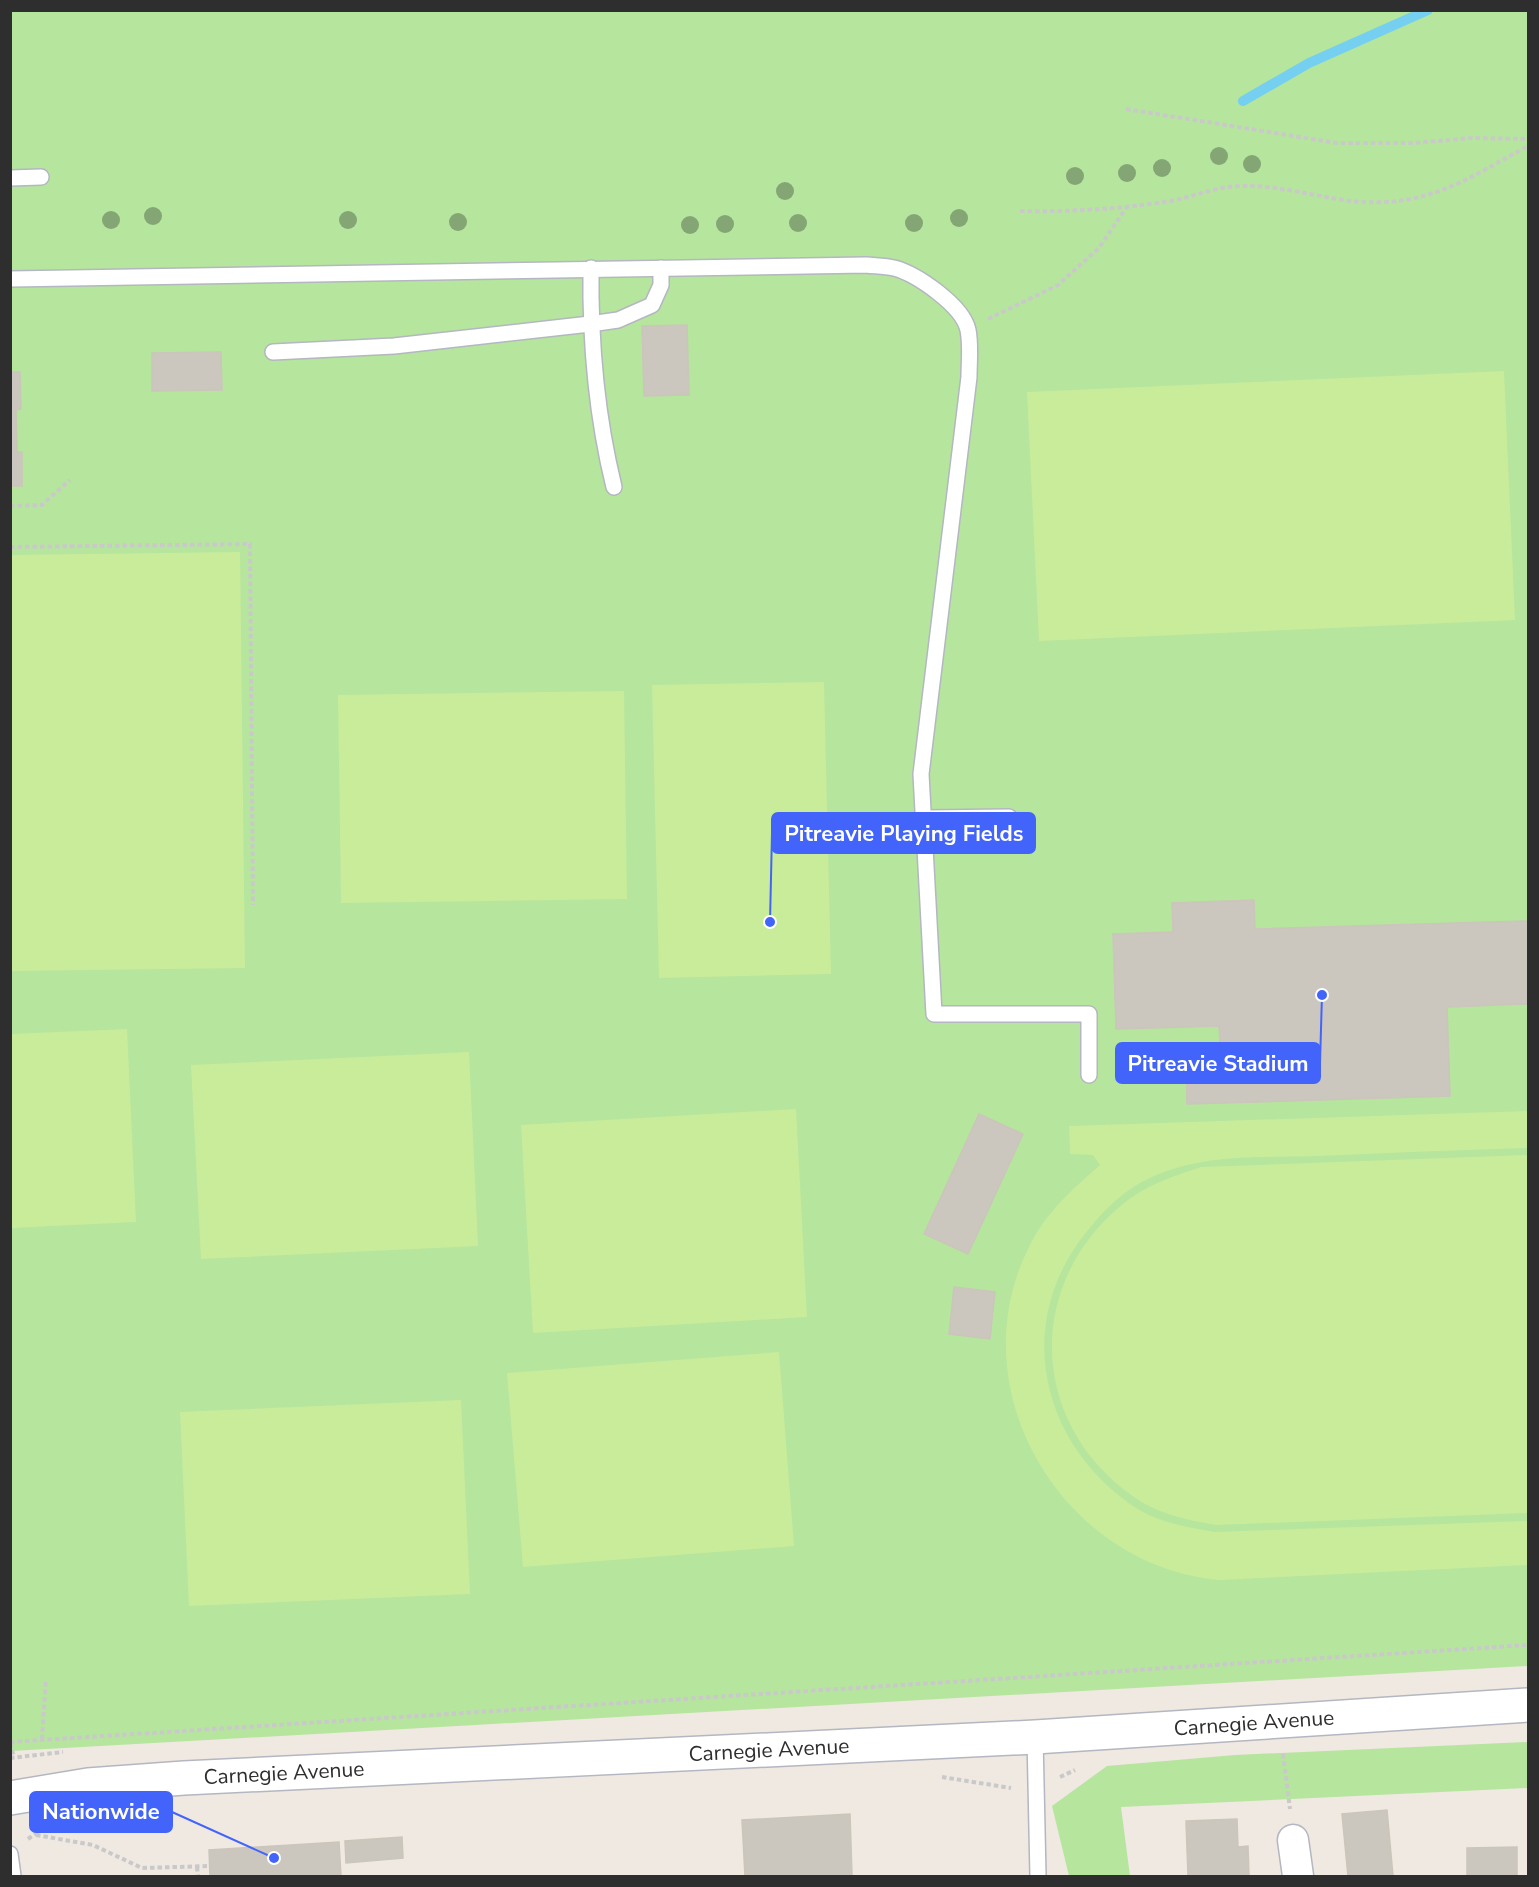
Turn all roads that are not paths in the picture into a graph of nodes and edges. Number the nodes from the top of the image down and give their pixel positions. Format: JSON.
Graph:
{"nodes":[{"id":1,"x":41,"y":177,"type":"dead end"},
{"id":2,"x":10,"y":178,"type":"edge"},
{"id":3,"x":591,"y":268,"type":"junction"},
{"id":4,"x":661,"y":268,"type":"junction"},
{"id":5,"x":10,"y":279,"type":"edge"},
{"id":6,"x":590,"y":324,"type":"junction"},
{"id":7,"x":273,"y":352,"type":"dead end"},
{"id":8,"x":614,"y":487,"type":"dead end"},
{"id":9,"x":1009,"y":817,"type":"dead end"},
{"id":10,"x":924,"y":818,"type":"junction"},
{"id":11,"x":1089,"y":1075,"type":"dead end"},
{"id":12,"x":1528,"y":1705,"type":"edge"},
{"id":13,"x":1035,"y":1737,"type":"junction"},
{"id":14,"x":10,"y":1798,"type":"edge"},
{"id":15,"x":1293,"y":1840,"type":"road end"},
{"id":16,"x":10,"y":1854,"type":"edge"},
{"id":17,"x":13,"y":1876,"type":"edge"},
{"id":18,"x":1038,"y":1876,"type":"edge"},
{"id":19,"x":1298,"y":1876,"type":"edge"}],
"edges":[{"from":1,"to":2,"type":"lane"},
{"from":3,"to":4,"type":"lane"},
{"from":3,"to":5,"type":"lane"},
{"from":3,"to":6,"type":"lane"},
{"from":4,"to":6,"type":"lane"},
{"from":4,"to":10,"type":"lane"},
{"from":6,"to":7,"type":"lane"},
{"from":6,"to":8,"type":"lane"},
{"from":9,"to":10,"type":"lane"},
{"from":10,"to":11,"type":"lane"},
{"from":12,"to":13,"type":"street","name":"Carnegie Avenue"},
{"from":13,"to":14,"type":"street","name":"Carnegie Avenue"},
{"from":13,"to":18,"type":"lane"},
{"from":15,"to":19,"type":"street"},
{"from":16,"to":17,"type":"lane"}]}
